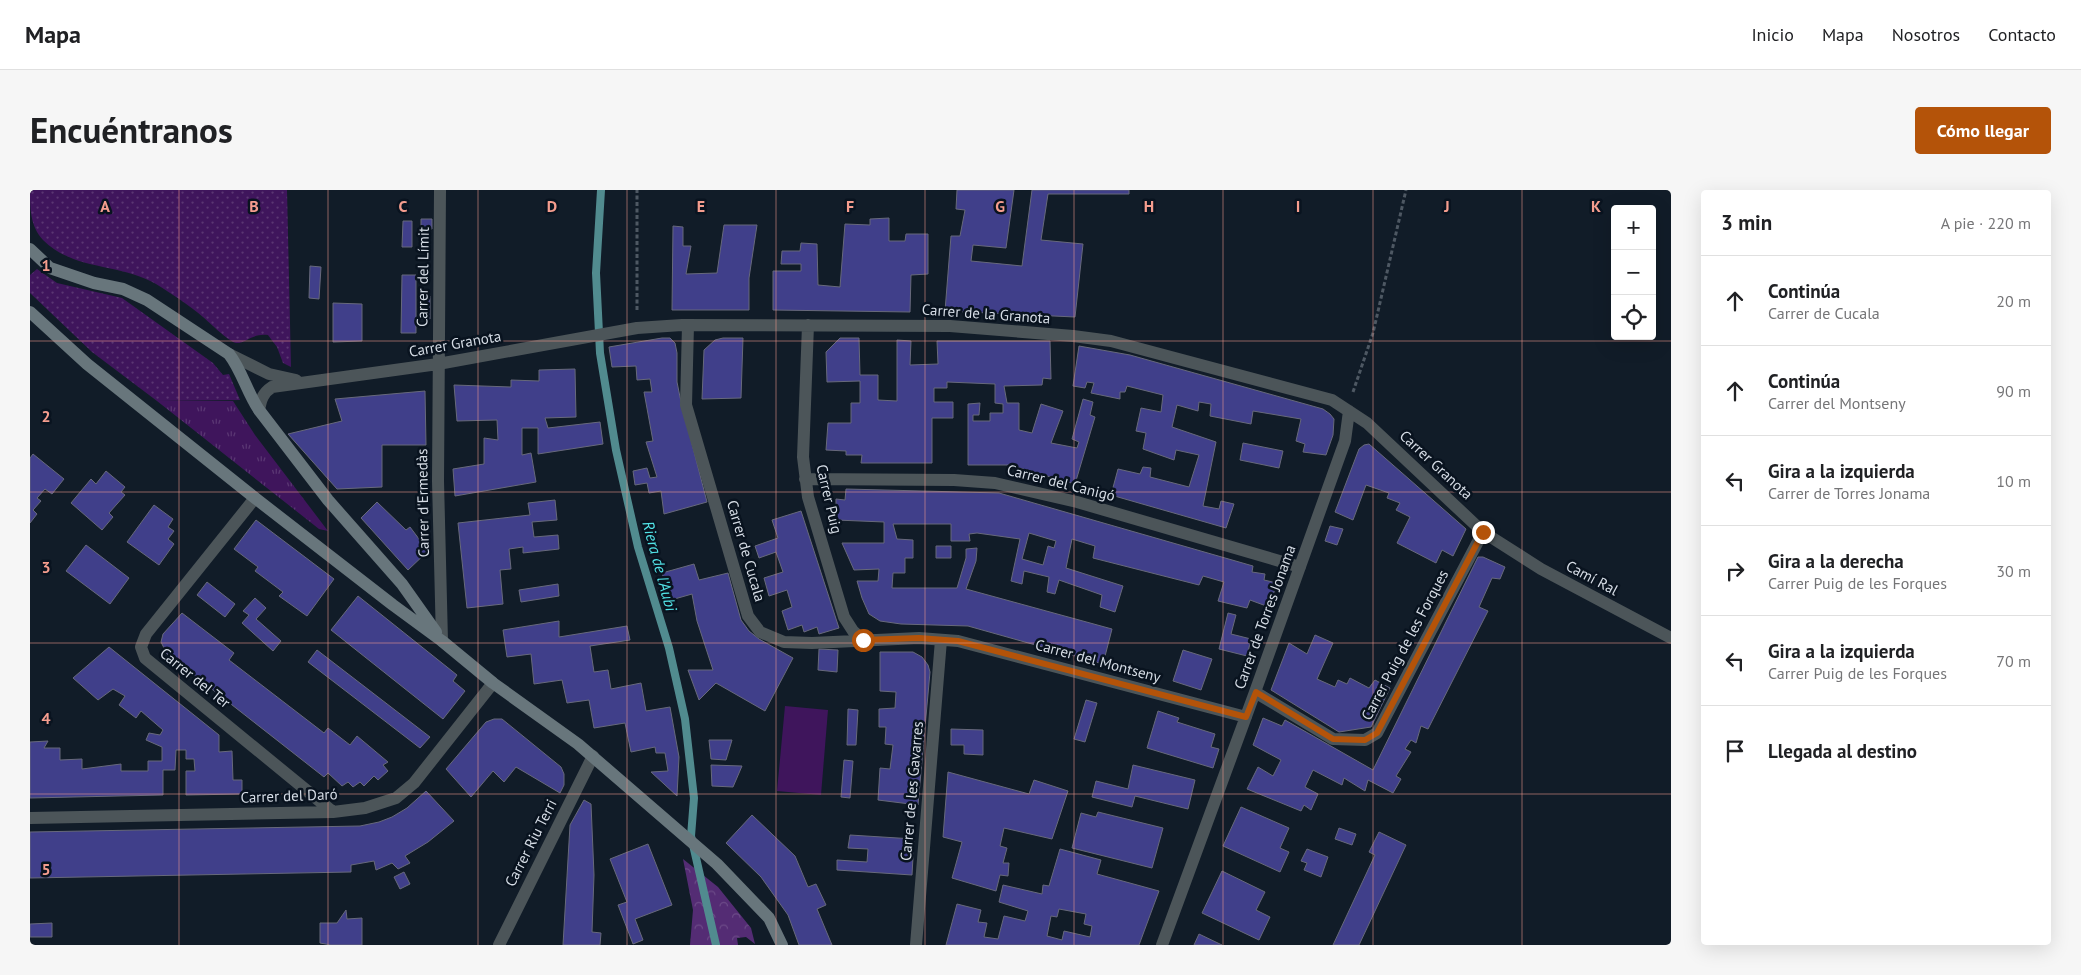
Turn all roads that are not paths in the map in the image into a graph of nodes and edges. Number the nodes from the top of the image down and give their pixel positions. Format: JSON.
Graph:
{"nodes":[{"id":1,"x":440,"y":190,"type":"edge"},
{"id":2,"x":30,"y":249,"type":"edge"},
{"id":3,"x":30,"y":312,"type":"edge"},
{"id":4,"x":688,"y":325,"type":"junction"},
{"id":5,"x":808,"y":326,"type":"junction"},
{"id":6,"x":611,"y":333,"type":"joint"},
{"id":7,"x":229,"y":354,"type":"junction"},
{"id":8,"x":438,"y":364,"type":"junction"},
{"id":9,"x":304,"y":382,"type":"junction"},
{"id":10,"x":259,"y":410,"type":"junction"},
{"id":11,"x":1349,"y":411,"type":"junction"},
{"id":12,"x":806,"y":479,"type":"junction"},
{"id":13,"x":255,"y":498,"type":"junction"},
{"id":14,"x":1483,"y":532,"type":"junction"},
{"id":15,"x":1500,"y":544,"type":"joint"},
{"id":16,"x":1300,"y":567,"type":"junction"},
{"id":17,"x":1671,"y":638,"type":"edge"},
{"id":18,"x":442,"y":640,"type":"junction"},
{"id":19,"x":863,"y":640,"type":"junction"},
{"id":20,"x":941,"y":640,"type":"junction"},
{"id":21,"x":493,"y":683,"type":"junction"},
{"id":22,"x":1256,"y":692,"type":"junction"},
{"id":23,"x":1246,"y":717,"type":"junction"},
{"id":24,"x":593,"y":756,"type":"junction"},
{"id":25,"x":333,"y":812,"type":"junction"},
{"id":26,"x":30,"y":818,"type":"edge"},
{"id":27,"x":499,"y":945,"type":"edge"},
{"id":28,"x":782,"y":945,"type":"edge"},
{"id":29,"x":916,"y":945,"type":"edge"},
{"id":30,"x":1162,"y":945,"type":"edge"}],
"edges":[{"from":1,"to":8,"type":"street","name":"Carrer del Límit"},
{"from":2,"to":7,"type":"street"},
{"from":3,"to":13,"type":"street"},
{"from":4,"to":5,"type":"street","name":"Carrer de la Granota"},
{"from":4,"to":6,"type":"street","name":"Carrer de la Granota"},
{"from":4,"to":19,"type":"street","name":"Carrer de Cucala"},
{"from":5,"to":11,"type":"street","name":"Carrer de la Granota"},
{"from":5,"to":12,"type":"street","name":"Carrer Puig"},
{"from":6,"to":8,"type":"street","name":"Carrer Granota"},
{"from":7,"to":9,"type":"street"},
{"from":7,"to":10,"type":"street"},
{"from":8,"to":9,"type":"street","name":"Carrer Granota"},
{"from":8,"to":18,"type":"street","name":"Carrer d'Ermedàs"},
{"from":9,"to":10,"type":"street","name":"Carrer Granota"},
{"from":10,"to":18,"type":"street"},
{"from":11,"to":14,"type":"street","name":"Carrer Granota"},
{"from":11,"to":16,"type":"street","name":"Carrer de Torres Jonama"},
{"from":12,"to":16,"type":"street","name":"Carrer del Canigó"},
{"from":12,"to":19,"type":"street","name":"Carrer Puig"},
{"from":13,"to":18,"type":"street"},
{"from":13,"to":25,"type":"street","name":"Carrer del Ter"},
{"from":14,"to":15,"type":"street","name":"Carrer Granota"},
{"from":14,"to":22,"type":"street","name":"Carrer Puig de les Forques"},
{"from":15,"to":17,"type":"street","name":"Camí Ral"},
{"from":16,"to":22,"type":"street","name":"Carrer de Torres Jonama"},
{"from":18,"to":21,"type":"street"},
{"from":19,"to":20,"type":"street","name":"Carrer de Cucala"},
{"from":20,"to":23,"type":"street","name":"Carrer del Montseny"},
{"from":20,"to":29,"type":"street","name":"Carrer de les Gavarres"},
{"from":21,"to":24,"type":"street"},
{"from":21,"to":25,"type":"street","name":"Carrer del Daró"},
{"from":22,"to":23,"type":"street","name":"Carrer de Torres Jonama"},
{"from":23,"to":30,"type":"street","name":"Carrer de Torres Jonama"},
{"from":24,"to":27,"type":"street","name":"Carrer Riu Terri"},
{"from":24,"to":28,"type":"street"},
{"from":25,"to":26,"type":"street","name":"Carrer del Daró"}]}
